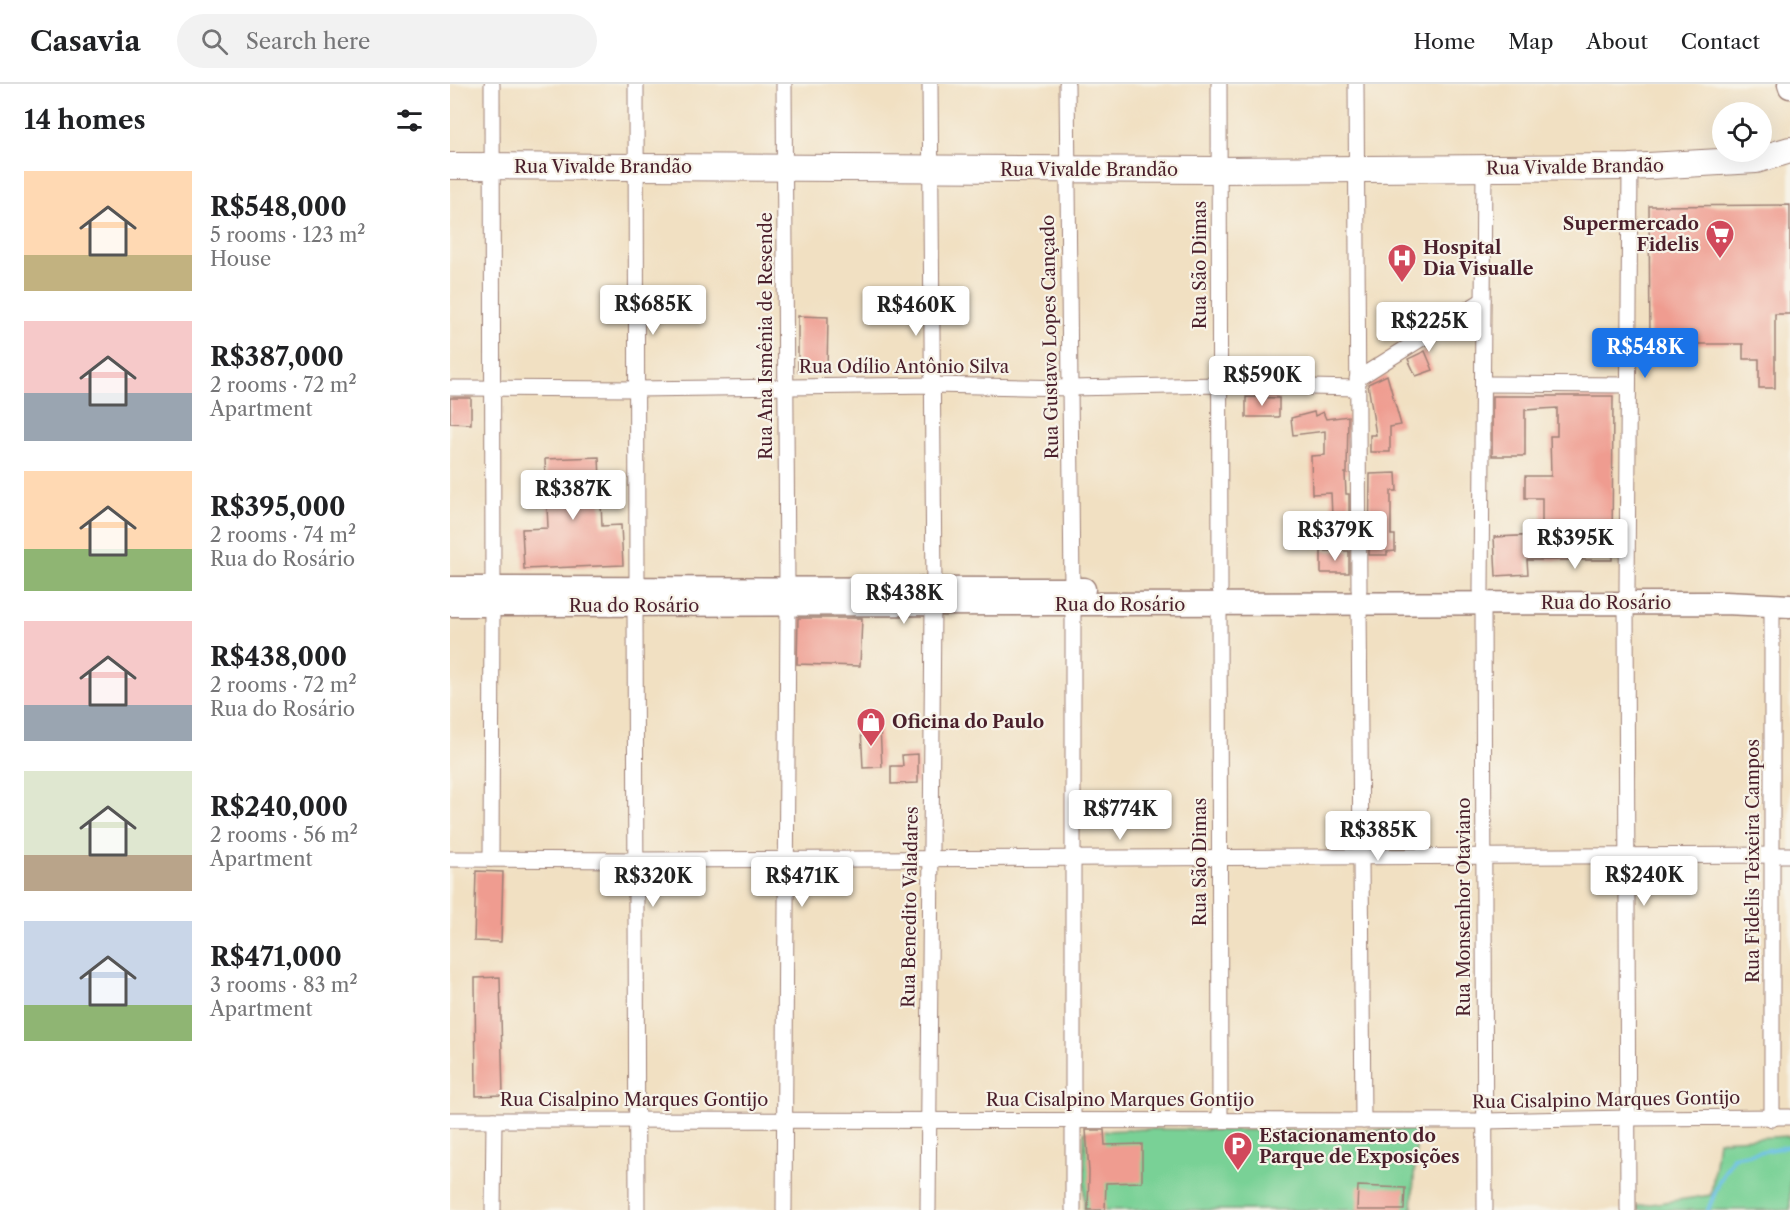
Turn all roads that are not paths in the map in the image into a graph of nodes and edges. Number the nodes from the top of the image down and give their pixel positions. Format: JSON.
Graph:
{"nodes":[{"id":1,"x":492,"y":84,"type":"edge"},
{"id":2,"x":636,"y":84,"type":"edge"},
{"id":3,"x":784,"y":84,"type":"edge"},
{"id":4,"x":930,"y":84,"type":"edge"},
{"id":5,"x":1067,"y":84,"type":"edge"},
{"id":6,"x":1219,"y":84,"type":"edge"},
{"id":7,"x":1356,"y":84,"type":"edge"},
{"id":8,"x":1790,"y":137,"type":"edge"},
{"id":9,"x":1774,"y":154,"type":"edge"},
{"id":10,"x":450,"y":166,"type":"edge"},
{"id":11,"x":491,"y":167,"type":"junction"},
{"id":12,"x":636,"y":167,"type":"junction"},
{"id":13,"x":1630,"y":167,"type":"junction"},
{"id":14,"x":785,"y":168,"type":"junction"},
{"id":15,"x":1484,"y":168,"type":"junction"},
{"id":16,"x":931,"y":169,"type":"junction"},
{"id":17,"x":1355,"y":169,"type":"junction"},
{"id":18,"x":1067,"y":170,"type":"junction"},
{"id":19,"x":1219,"y":170,"type":"junction"},
{"id":20,"x":1483,"y":300,"type":"junction"},
{"id":21,"x":1357,"y":383,"type":"junction"},
{"id":22,"x":1483,"y":384,"type":"junction"},
{"id":23,"x":933,"y":385,"type":"junction"},
{"id":24,"x":1628,"y":385,"type":"junction"},
{"id":25,"x":786,"y":386,"type":"junction"},
{"id":26,"x":1219,"y":386,"type":"junction"},
{"id":27,"x":450,"y":388,"type":"edge"},
{"id":28,"x":1071,"y":388,"type":"junction"},
{"id":29,"x":492,"y":389,"type":"junction"},
{"id":30,"x":637,"y":389,"type":"junction"},
{"id":31,"x":450,"y":588,"type":"edge"},
{"id":32,"x":493,"y":597,"type":"junction"},
{"id":33,"x":636,"y":597,"type":"junction"},
{"id":34,"x":787,"y":597,"type":"junction"},
{"id":35,"x":933,"y":597,"type":"junction"},
{"id":36,"x":1073,"y":597,"type":"junction"},
{"id":37,"x":1219,"y":597,"type":"junction"},
{"id":38,"x":1359,"y":597,"type":"junction"},
{"id":39,"x":1482,"y":597,"type":"junction"},
{"id":40,"x":1626,"y":597,"type":"junction"},
{"id":41,"x":1784,"y":600,"type":"edge"},
{"id":42,"x":450,"y":605,"type":"edge"},
{"id":43,"x":1627,"y":855,"type":"junction"},
{"id":44,"x":1790,"y":855,"type":"edge"},
{"id":45,"x":1361,"y":856,"type":"junction"},
{"id":46,"x":1484,"y":856,"type":"junction"},
{"id":47,"x":1772,"y":856,"type":"junction"},
{"id":48,"x":1220,"y":857,"type":"junction"},
{"id":49,"x":930,"y":858,"type":"junction"},
{"id":50,"x":1073,"y":858,"type":"junction"},
{"id":51,"x":450,"y":859,"type":"edge"},
{"id":52,"x":491,"y":859,"type":"junction"},
{"id":53,"x":786,"y":859,"type":"junction"},
{"id":54,"x":636,"y":860,"type":"junction"},
{"id":55,"x":1790,"y":1117,"type":"edge"},
{"id":56,"x":1628,"y":1118,"type":"junction"},
{"id":57,"x":1772,"y":1119,"type":"junction"},
{"id":58,"x":450,"y":1120,"type":"edge"},
{"id":59,"x":494,"y":1120,"type":"junction"},
{"id":60,"x":637,"y":1120,"type":"junction"},
{"id":61,"x":784,"y":1120,"type":"junction"},
{"id":62,"x":928,"y":1120,"type":"junction"},
{"id":63,"x":1073,"y":1120,"type":"junction"},
{"id":64,"x":1220,"y":1120,"type":"junction"},
{"id":65,"x":1363,"y":1121,"type":"junction"},
{"id":66,"x":1485,"y":1121,"type":"junction"},
{"id":67,"x":493,"y":1210,"type":"edge"},
{"id":68,"x":638,"y":1210,"type":"edge"},
{"id":69,"x":784,"y":1210,"type":"edge"},
{"id":70,"x":928,"y":1210,"type":"edge"},
{"id":71,"x":1073,"y":1210,"type":"edge"},
{"id":72,"x":1485,"y":1210,"type":"edge"},
{"id":73,"x":1628,"y":1210,"type":"edge"}],
"edges":[{"from":1,"to":11,"type":"street"},
{"from":2,"to":12,"type":"street"},
{"from":3,"to":14,"type":"street","name":"Rua Ana Ismênia de Resende"},
{"from":4,"to":16,"type":"street","name":"Rua Benedito Valadares"},
{"from":5,"to":18,"type":"street","name":"Rua Gustavo Lopes Cançado"},
{"from":6,"to":19,"type":"street","name":"Rua São Dimas"},
{"from":7,"to":17,"type":"street"},
{"from":8,"to":9,"type":"main road","name":"Rua Vivalde Brandão"},
{"from":9,"to":13,"type":"main road","name":"Rua Vivalde Brandão"},
{"from":10,"to":11,"type":"main road","name":"Rua Vivalde Brandão"},
{"from":11,"to":12,"type":"main road","name":"Rua Vivalde Brandão"},
{"from":11,"to":29,"type":"street"},
{"from":12,"to":14,"type":"main road","name":"Rua Vivalde Brandão"},
{"from":12,"to":30,"type":"street"},
{"from":13,"to":15,"type":"main road","name":"Rua Vivalde Brandão"},
{"from":13,"to":24,"type":"street"},
{"from":14,"to":16,"type":"main road","name":"Rua Vivalde Brandão"},
{"from":14,"to":25,"type":"street","name":"Rua Ana Ismênia de Resende"},
{"from":15,"to":17,"type":"main road","name":"Rua Vivalde Brandão"},
{"from":15,"to":20,"type":"street","name":"Rua Monsenhor Otaviano"},
{"from":16,"to":18,"type":"main road","name":"Rua Vivalde Brandão"},
{"from":16,"to":23,"type":"street","name":"Rua Benedito Valadares"},
{"from":17,"to":19,"type":"main road","name":"Rua Vivalde Brandão"},
{"from":17,"to":21,"type":"street"},
{"from":18,"to":19,"type":"main road","name":"Rua Vivalde Brandão"},
{"from":18,"to":28,"type":"street","name":"Rua Gustavo Lopes Cançado"},
{"from":19,"to":26,"type":"street","name":"Rua São Dimas"},
{"from":20,"to":21,"type":"street"},
{"from":20,"to":22,"type":"street","name":"Rua Monsenhor Otaviano"},
{"from":21,"to":26,"type":"street","name":"Rua Odílio Antônio Silva"},
{"from":21,"to":38,"type":"street"},
{"from":22,"to":24,"type":"street"},
{"from":22,"to":39,"type":"street","name":"Rua Monsenhor Otaviano"},
{"from":23,"to":25,"type":"street","name":"Rua Odílio Antônio Silva"},
{"from":23,"to":28,"type":"street","name":"Rua Odílio Antônio Silva"},
{"from":23,"to":35,"type":"street","name":"Rua Benedito Valadares"},
{"from":24,"to":40,"type":"street"},
{"from":25,"to":30,"type":"street","name":"Rua Odílio Antônio Silva"},
{"from":25,"to":34,"type":"street","name":"Rua Ana Ismênia de Resende"},
{"from":26,"to":28,"type":"street","name":"Rua Odílio Antônio Silva"},
{"from":26,"to":37,"type":"street","name":"Rua São Dimas"},
{"from":27,"to":29,"type":"street","name":"Rua Odílio Antônio Silva"},
{"from":28,"to":36,"type":"street","name":"Rua Gustavo Lopes Cançado"},
{"from":29,"to":30,"type":"street","name":"Rua Odílio Antônio Silva"},
{"from":29,"to":32,"type":"street"},
{"from":30,"to":33,"type":"street"},
{"from":31,"to":32,"type":"main road","name":"Rua do Rosário"},
{"from":32,"to":33,"type":"main road","name":"Rua do Rosário"},
{"from":32,"to":42,"type":"main road","name":"Rua do Rosário"},
{"from":32,"to":52,"type":"street"},
{"from":33,"to":34,"type":"main road","name":"Rua do Rosário"},
{"from":33,"to":54,"type":"street"},
{"from":34,"to":35,"type":"main road","name":"Rua do Rosário"},
{"from":34,"to":53,"type":"street","name":"Rua Ana Ismênia de Resende"},
{"from":35,"to":36,"type":"main road","name":"Rua do Rosário"},
{"from":35,"to":49,"type":"street","name":"Rua Benedito Valadares"},
{"from":36,"to":37,"type":"main road","name":"Rua do Rosário"},
{"from":36,"to":50,"type":"street","name":"Rua Gustavo Lopes Cançado"},
{"from":37,"to":38,"type":"main road","name":"Rua do Rosário"},
{"from":37,"to":48,"type":"street","name":"Rua São Dimas"},
{"from":38,"to":39,"type":"main road","name":"Rua do Rosário"},
{"from":38,"to":45,"type":"street"},
{"from":39,"to":40,"type":"main road","name":"Rua do Rosário"},
{"from":39,"to":46,"type":"street","name":"Rua Monsenhor Otaviano"},
{"from":40,"to":41,"type":"main road","name":"Rua do Rosário"},
{"from":40,"to":43,"type":"street"},
{"from":41,"to":47,"type":"street","name":"Rua Fidelis Teixeira Campos"},
{"from":43,"to":46,"type":"street"},
{"from":43,"to":47,"type":"street"},
{"from":43,"to":56,"type":"street"},
{"from":44,"to":47,"type":"street"},
{"from":45,"to":46,"type":"street"},
{"from":45,"to":48,"type":"street"},
{"from":45,"to":65,"type":"street"},
{"from":46,"to":66,"type":"street","name":"Rua Monsenhor Otaviano"},
{"from":47,"to":57,"type":"street","name":"Rua Fidelis Teixeira Campos"},
{"from":48,"to":50,"type":"street"},
{"from":48,"to":64,"type":"street","name":"Rua São Dimas"},
{"from":49,"to":50,"type":"street"},
{"from":49,"to":53,"type":"street"},
{"from":49,"to":62,"type":"street","name":"Rua Benedito Valadares"},
{"from":50,"to":63,"type":"street","name":"Rua Gustavo Lopes Cançado"},
{"from":51,"to":52,"type":"street"},
{"from":52,"to":54,"type":"street"},
{"from":53,"to":54,"type":"street"},
{"from":53,"to":61,"type":"street","name":"Rua Ana Ismênia de Resende"},
{"from":54,"to":60,"type":"street"},
{"from":55,"to":57,"type":"street","name":"Rua Cisalpino Marques Gontijo"},
{"from":56,"to":57,"type":"street","name":"Rua Cisalpino Marques Gontijo"},
{"from":56,"to":66,"type":"street","name":"Rua Cisalpino Marques Gontijo"},
{"from":56,"to":73,"type":"street"},
{"from":58,"to":59,"type":"street","name":"Rua Cisalpino Marques Gontijo"},
{"from":59,"to":60,"type":"street","name":"Rua Cisalpino Marques Gontijo"},
{"from":59,"to":67,"type":"street"},
{"from":60,"to":61,"type":"street","name":"Rua Cisalpino Marques Gontijo"},
{"from":60,"to":68,"type":"street"},
{"from":61,"to":62,"type":"street","name":"Rua Cisalpino Marques Gontijo"},
{"from":61,"to":69,"type":"street","name":"Rua Ana Ismênia de Resende"},
{"from":62,"to":63,"type":"street","name":"Rua Cisalpino Marques Gontijo"},
{"from":62,"to":70,"type":"street","name":"Rua Benedito Valadares"},
{"from":63,"to":64,"type":"street","name":"Rua Cisalpino Marques Gontijo"},
{"from":63,"to":71,"type":"street","name":"Rua Gustavo Lopes Cançado"},
{"from":64,"to":65,"type":"street","name":"Rua Cisalpino Marques Gontijo"},
{"from":65,"to":66,"type":"street","name":"Rua Cisalpino Marques Gontijo"},
{"from":66,"to":72,"type":"street","name":"Rua Monsenhor Otaviano"}]}
